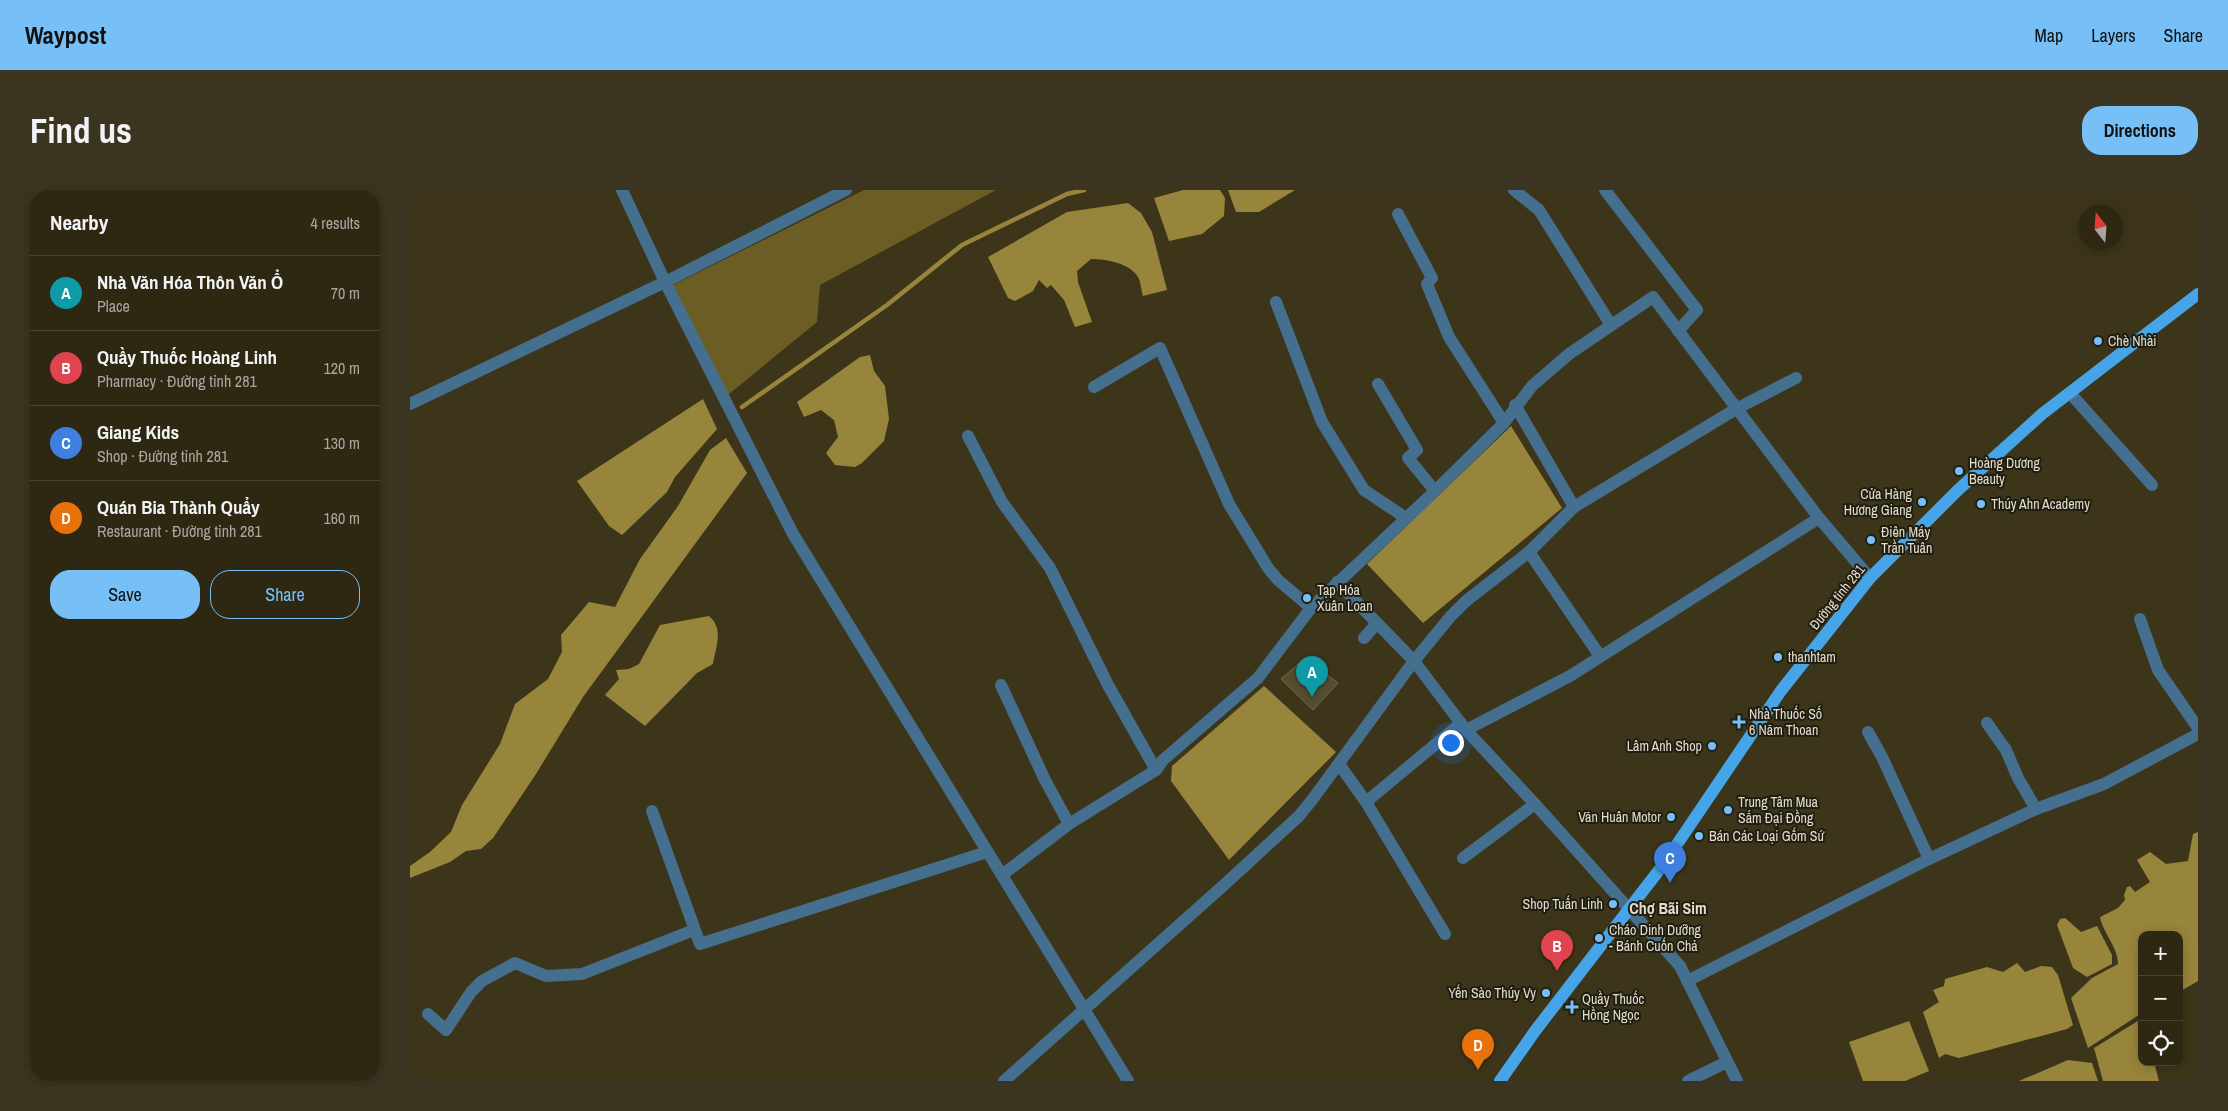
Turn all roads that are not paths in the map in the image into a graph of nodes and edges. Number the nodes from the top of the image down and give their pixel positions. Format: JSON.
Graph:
{"nodes":[{"id":1,"x":622,"y":190,"type":"edge"},
{"id":2,"x":846,"y":190,"type":"edge"},
{"id":3,"x":1514,"y":190,"type":"edge"},
{"id":4,"x":1605,"y":190,"type":"edge"},
{"id":5,"x":1398,"y":214,"type":"dead end"},
{"id":6,"x":664,"y":282,"type":"junction"},
{"id":7,"x":2198,"y":294,"type":"edge"},
{"id":8,"x":1276,"y":302,"type":"dead end"},
{"id":9,"x":1610,"y":325,"type":"junction"},
{"id":10,"x":1678,"y":331,"type":"junction"},
{"id":11,"x":1796,"y":378,"type":"dead end"},
{"id":12,"x":1378,"y":384,"type":"dead end"},
{"id":13,"x":1094,"y":387,"type":"dead end"},
{"id":14,"x":2070,"y":393,"type":"junction"},
{"id":15,"x":410,"y":404,"type":"edge"},
{"id":16,"x":1515,"y":405,"type":"junction"},
{"id":17,"x":1736,"y":409,"type":"junction"},
{"id":18,"x":1504,"y":423,"type":"junction"},
{"id":19,"x":968,"y":436,"type":"dead end"},
{"id":20,"x":2152,"y":485,"type":"dead end"},
{"id":21,"x":1435,"y":491,"type":"junction"},
{"id":22,"x":1574,"y":507,"type":"junction"},
{"id":23,"x":1406,"y":518,"type":"junction"},
{"id":24,"x":1819,"y":518,"type":"junction"},
{"id":25,"x":1529,"y":552,"type":"junction"},
{"id":26,"x":1870,"y":578,"type":"junction"},
{"id":27,"x":1337,"y":582,"type":"junction"},
{"id":28,"x":1311,"y":608,"type":"junction"},
{"id":29,"x":2140,"y":620,"type":"dead end"},
{"id":30,"x":1377,"y":623,"type":"junction"},
{"id":31,"x":1364,"y":638,"type":"dead end"},
{"id":32,"x":1600,"y":656,"type":"junction"},
{"id":33,"x":1414,"y":661,"type":"junction"},
{"id":34,"x":1001,"y":685,"type":"dead end"},
{"id":35,"x":1987,"y":723,"type":"dead end"},
{"id":36,"x":1463,"y":727,"type":"junction"},
{"id":37,"x":2198,"y":728,"type":"edge"},
{"id":38,"x":1868,"y":732,"type":"dead end"},
{"id":39,"x":2198,"y":734,"type":"edge"},
{"id":40,"x":1339,"y":764,"type":"junction"},
{"id":41,"x":1156,"y":770,"type":"junction"},
{"id":42,"x":1366,"y":802,"type":"junction"},
{"id":43,"x":1535,"y":804,"type":"junction"},
{"id":44,"x":2036,"y":809,"type":"junction"},
{"id":45,"x":652,"y":811,"type":"dead end"},
{"id":46,"x":1070,"y":824,"type":"junction"},
{"id":47,"x":987,"y":852,"type":"junction"},
{"id":48,"x":1463,"y":858,"type":"dead end"},
{"id":49,"x":1929,"y":859,"type":"junction"},
{"id":50,"x":1002,"y":876,"type":"junction"},
{"id":51,"x":1630,"y":909,"type":"junction"},
{"id":52,"x":694,"y":930,"type":"junction"},
{"id":53,"x":1444,"y":934,"type":"dead end"},
{"id":54,"x":1687,"y":981,"type":"junction"},
{"id":55,"x":1084,"y":1011,"type":"junction"},
{"id":56,"x":428,"y":1014,"type":"dead end"},
{"id":57,"x":1727,"y":1062,"type":"junction"},
{"id":58,"x":1004,"y":1081,"type":"edge"},
{"id":59,"x":1128,"y":1081,"type":"edge"},
{"id":60,"x":1500,"y":1081,"type":"edge"},
{"id":61,"x":1688,"y":1081,"type":"edge"},
{"id":62,"x":1737,"y":1081,"type":"edge"}],
"edges":[{"from":1,"to":6,"type":"street"},
{"from":2,"to":6,"type":"street"},
{"from":3,"to":9,"type":"street"},
{"from":4,"to":10,"type":"street"},
{"from":5,"to":18,"type":"street"},
{"from":6,"to":15,"type":"street"},
{"from":6,"to":47,"type":"street"},
{"from":7,"to":14,"type":"main road","name":"Đường tỉnh 281"},
{"from":8,"to":23,"type":"street"},
{"from":9,"to":10,"type":"street"},
{"from":9,"to":16,"type":"street"},
{"from":10,"to":17,"type":"street"},
{"from":11,"to":17,"type":"street"},
{"from":12,"to":21,"type":"street"},
{"from":13,"to":28,"type":"street"},
{"from":14,"to":20,"type":"street"},
{"from":14,"to":26,"type":"main road","name":"Đường tỉnh 281"},
{"from":16,"to":18,"type":"street"},
{"from":16,"to":22,"type":"street"},
{"from":17,"to":22,"type":"street"},
{"from":17,"to":24,"type":"street"},
{"from":18,"to":21,"type":"street"},
{"from":19,"to":41,"type":"street"},
{"from":21,"to":23,"type":"street"},
{"from":22,"to":25,"type":"street"},
{"from":23,"to":27,"type":"street"},
{"from":24,"to":26,"type":"street"},
{"from":24,"to":32,"type":"street"},
{"from":25,"to":32,"type":"street"},
{"from":25,"to":33,"type":"street"},
{"from":26,"to":51,"type":"main road","name":"Đường tỉnh 281"},
{"from":27,"to":28,"type":"street"},
{"from":27,"to":30,"type":"street"},
{"from":28,"to":41,"type":"street"},
{"from":29,"to":37,"type":"street"},
{"from":30,"to":31,"type":"street"},
{"from":30,"to":33,"type":"street"},
{"from":32,"to":36,"type":"street"},
{"from":33,"to":36,"type":"street"},
{"from":33,"to":40,"type":"street"},
{"from":34,"to":46,"type":"street"},
{"from":35,"to":44,"type":"street"},
{"from":36,"to":42,"type":"street"},
{"from":36,"to":43,"type":"street"},
{"from":38,"to":49,"type":"street"},
{"from":39,"to":44,"type":"street"},
{"from":40,"to":42,"type":"street"},
{"from":40,"to":55,"type":"street"},
{"from":41,"to":46,"type":"street"},
{"from":42,"to":53,"type":"street"},
{"from":43,"to":48,"type":"street"},
{"from":43,"to":51,"type":"street"},
{"from":44,"to":49,"type":"street"},
{"from":45,"to":52,"type":"street"},
{"from":46,"to":50,"type":"street"},
{"from":47,"to":50,"type":"street"},
{"from":47,"to":52,"type":"street"},
{"from":49,"to":54,"type":"street"},
{"from":50,"to":55,"type":"street"},
{"from":51,"to":54,"type":"street"},
{"from":51,"to":60,"type":"main road","name":"Đường tỉnh 281"},
{"from":52,"to":56,"type":"street"},
{"from":54,"to":57,"type":"street"},
{"from":55,"to":58,"type":"street"},
{"from":55,"to":59,"type":"street"},
{"from":57,"to":61,"type":"street"},
{"from":57,"to":62,"type":"street"}]}
